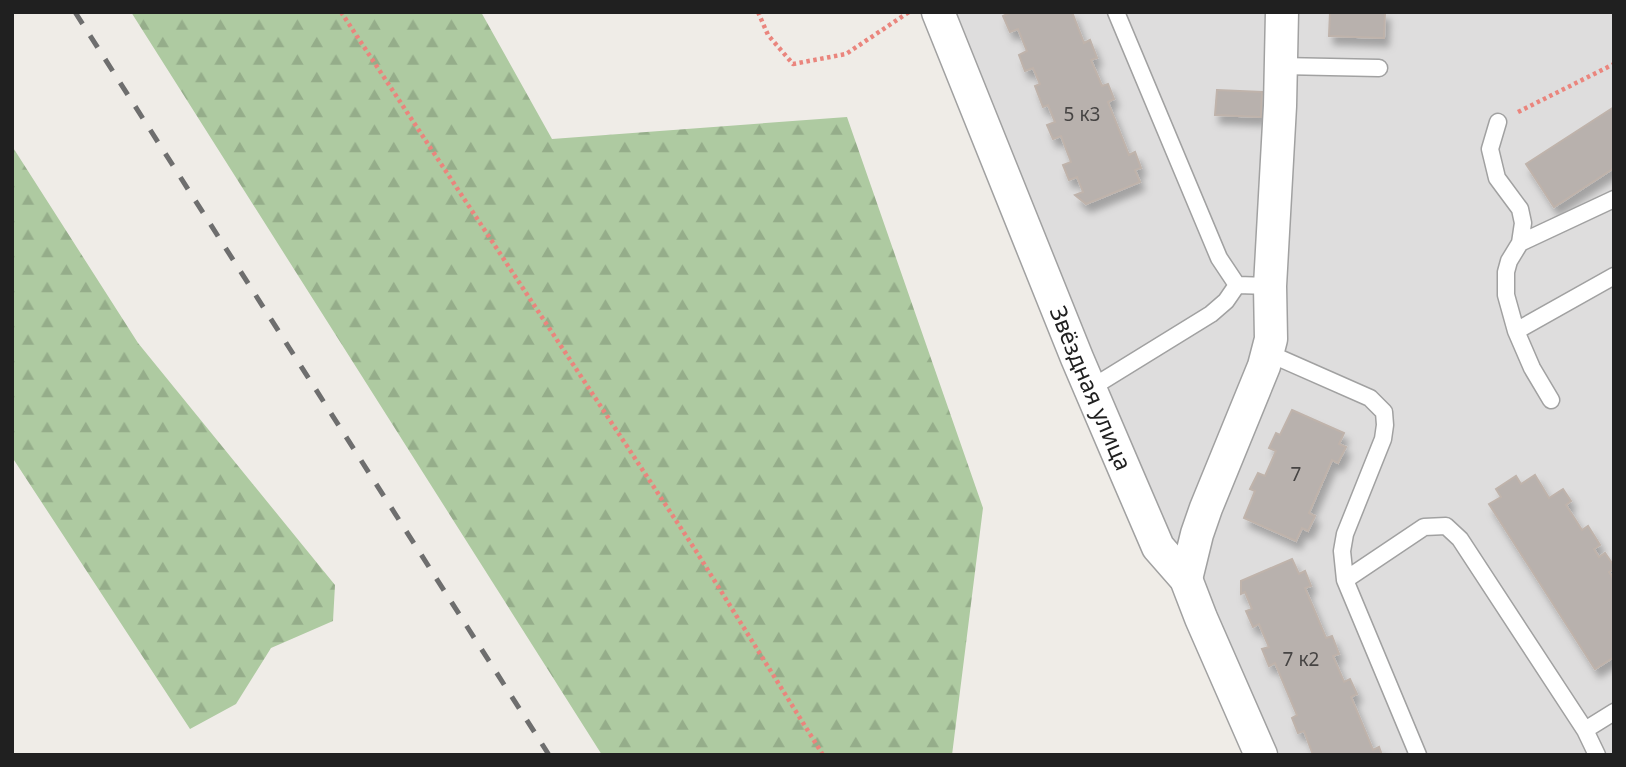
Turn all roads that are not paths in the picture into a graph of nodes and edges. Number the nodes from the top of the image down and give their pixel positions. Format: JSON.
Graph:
{"nodes":[{"id":1,"x":938,"y":12,"type":"edge"},
{"id":2,"x":1116,"y":12,"type":"edge"},
{"id":3,"x":1282,"y":12,"type":"edge"},
{"id":4,"x":1281,"y":66,"type":"junction"},
{"id":5,"x":1379,"y":68,"type":"dead end"},
{"id":6,"x":1498,"y":122,"type":"road end"},
{"id":7,"x":1614,"y":199,"type":"edge"},
{"id":8,"x":1520,"y":243,"type":"junction"},
{"id":9,"x":1614,"y":276,"type":"edge"},
{"id":10,"x":1237,"y":285,"type":"junction"},
{"id":11,"x":1270,"y":286,"type":"junction"},
{"id":12,"x":1516,"y":331,"type":"junction"},
{"id":13,"x":1268,"y":354,"type":"junction"},
{"id":14,"x":1091,"y":388,"type":"junction"},
{"id":15,"x":1551,"y":400,"type":"dead end"},
{"id":16,"x":1186,"y":579,"type":"junction"},
{"id":17,"x":1345,"y":580,"type":"junction"},
{"id":18,"x":1614,"y":712,"type":"edge"},
{"id":19,"x":1585,"y":730,"type":"junction"},
{"id":20,"x":1261,"y":755,"type":"edge"},
{"id":21,"x":1418,"y":755,"type":"edge"},
{"id":22,"x":1597,"y":755,"type":"edge"}],
"edges":[{"from":1,"to":14,"type":"street","name":"Звёздная улица"},
{"from":2,"to":10,"type":"lane"},
{"from":3,"to":4,"type":"street"},
{"from":4,"to":5,"type":"lane"},
{"from":4,"to":11,"type":"street"},
{"from":6,"to":8,"type":"lane"},
{"from":7,"to":8,"type":"lane"},
{"from":8,"to":12,"type":"lane"},
{"from":9,"to":12,"type":"lane"},
{"from":10,"to":11,"type":"lane"},
{"from":10,"to":14,"type":"lane"},
{"from":11,"to":13,"type":"street"},
{"from":12,"to":15,"type":"lane"},
{"from":13,"to":16,"type":"street"},
{"from":13,"to":17,"type":"lane"},
{"from":14,"to":16,"type":"street","name":"Звёздная улица"},
{"from":16,"to":20,"type":"street","name":"Звёздная улица"},
{"from":17,"to":19,"type":"lane"},
{"from":17,"to":21,"type":"lane"},
{"from":18,"to":19,"type":"lane"},
{"from":19,"to":22,"type":"lane"}]}
